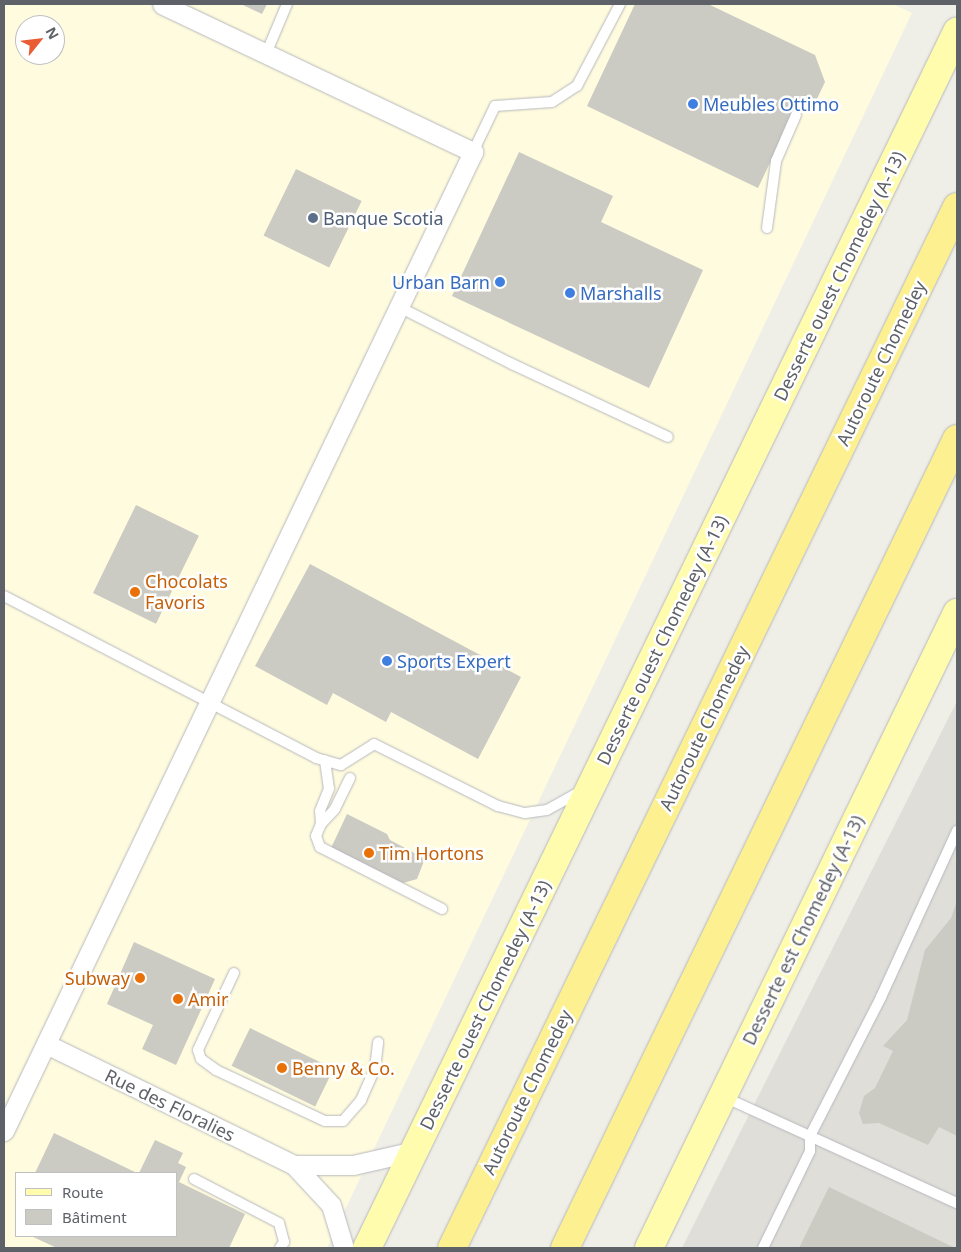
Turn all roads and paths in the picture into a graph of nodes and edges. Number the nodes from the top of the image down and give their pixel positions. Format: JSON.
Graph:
{"nodes":[{"id":1,"x":162,"y":4,"type":"edge"},
{"id":2,"x":287,"y":4,"type":"edge"},
{"id":3,"x":620,"y":4,"type":"edge"},
{"id":4,"x":957,"y":32,"type":"edge"},
{"id":5,"x":266,"y":54,"type":"junction"},
{"id":6,"x":796,"y":115,"type":"dead end"},
{"id":7,"x":473,"y":152,"type":"junction"},
{"id":8,"x":957,"y":207,"type":"edge"},
{"id":9,"x":767,"y":228,"type":"dead end"},
{"id":10,"x":399,"y":307,"type":"junction"},
{"id":11,"x":668,"y":437,"type":"dead end"},
{"id":12,"x":957,"y":439,"type":"edge"},
{"id":13,"x":4,"y":596,"type":"edge"},
{"id":14,"x":957,"y":613,"type":"edge"},
{"id":15,"x":949,"y":642,"type":"edge"},
{"id":16,"x":209,"y":702,"type":"junction"},
{"id":17,"x":325,"y":760,"type":"junction"},
{"id":18,"x":350,"y":778,"type":"dead end"},
{"id":19,"x":592,"y":784,"type":"junction"},
{"id":20,"x":321,"y":824,"type":"junction"},
{"id":21,"x":957,"y":831,"type":"edge"},
{"id":22,"x":442,"y":909,"type":"dead end"},
{"id":23,"x":234,"y":973,"type":"dead end"},
{"id":24,"x":378,"y":1042,"type":"dead end"},
{"id":25,"x":46,"y":1044,"type":"junction"},
{"id":26,"x":723,"y":1096,"type":"junction"},
{"id":27,"x":4,"y":1131,"type":"edge"},
{"id":28,"x":810,"y":1136,"type":"junction"},
{"id":29,"x":414,"y":1151,"type":"junction"},
{"id":30,"x":294,"y":1165,"type":"junction"},
{"id":31,"x":194,"y":1180,"type":"dead end"},
{"id":32,"x":957,"y":1204,"type":"edge"},
{"id":33,"x":280,"y":1248,"type":"edge"},
{"id":34,"x":344,"y":1248,"type":"edge"},
{"id":35,"x":367,"y":1248,"type":"edge"},
{"id":36,"x":452,"y":1248,"type":"edge"},
{"id":37,"x":565,"y":1248,"type":"edge"},
{"id":38,"x":649,"y":1248,"type":"edge"},
{"id":39,"x":763,"y":1248,"type":"edge"}],
"edges":[{"from":1,"to":5,"type":"street"},
{"from":2,"to":5,"type":"lane"},
{"from":3,"to":7,"type":"lane"},
{"from":4,"to":19,"type":"main road","name":"Desserte ouest Chomedey (A-13)"},
{"from":5,"to":7,"type":"street"},
{"from":6,"to":9,"type":"lane"},
{"from":7,"to":10,"type":"street"},
{"from":8,"to":36,"type":"highway","name":"Autoroute Chomedey"},
{"from":10,"to":11,"type":"lane"},
{"from":10,"to":16,"type":"street"},
{"from":12,"to":37,"type":"highway"},
{"from":13,"to":16,"type":"lane"},
{"from":14,"to":15,"type":"main road","name":"Desserte est Chomedey (A-13)"},
{"from":15,"to":26,"type":"main road","name":"Desserte est Chomedey (A-13)"},
{"from":16,"to":17,"type":"lane"},
{"from":16,"to":25,"type":"street"},
{"from":17,"to":19,"type":"lane"},
{"from":17,"to":20,"type":"lane"},
{"from":18,"to":20,"type":"lane"},
{"from":19,"to":29,"type":"main road","name":"Desserte ouest Chomedey (A-13)"},
{"from":20,"to":22,"type":"lane"},
{"from":21,"to":28,"type":"lane"},
{"from":23,"to":24,"type":"lane"},
{"from":25,"to":27,"type":"street"},
{"from":25,"to":30,"type":"street","name":"Rue des Floralies"},
{"from":26,"to":28,"type":"lane"},
{"from":26,"to":38,"type":"main road","name":"Desserte est Chomedey (A-13)"},
{"from":28,"to":32,"type":"lane"},
{"from":28,"to":39,"type":"lane"},
{"from":29,"to":30,"type":"street"},
{"from":29,"to":35,"type":"main road","name":"Desserte ouest Chomedey (A-13)"},
{"from":30,"to":34,"type":"street"},
{"from":31,"to":33,"type":"lane"}]}
